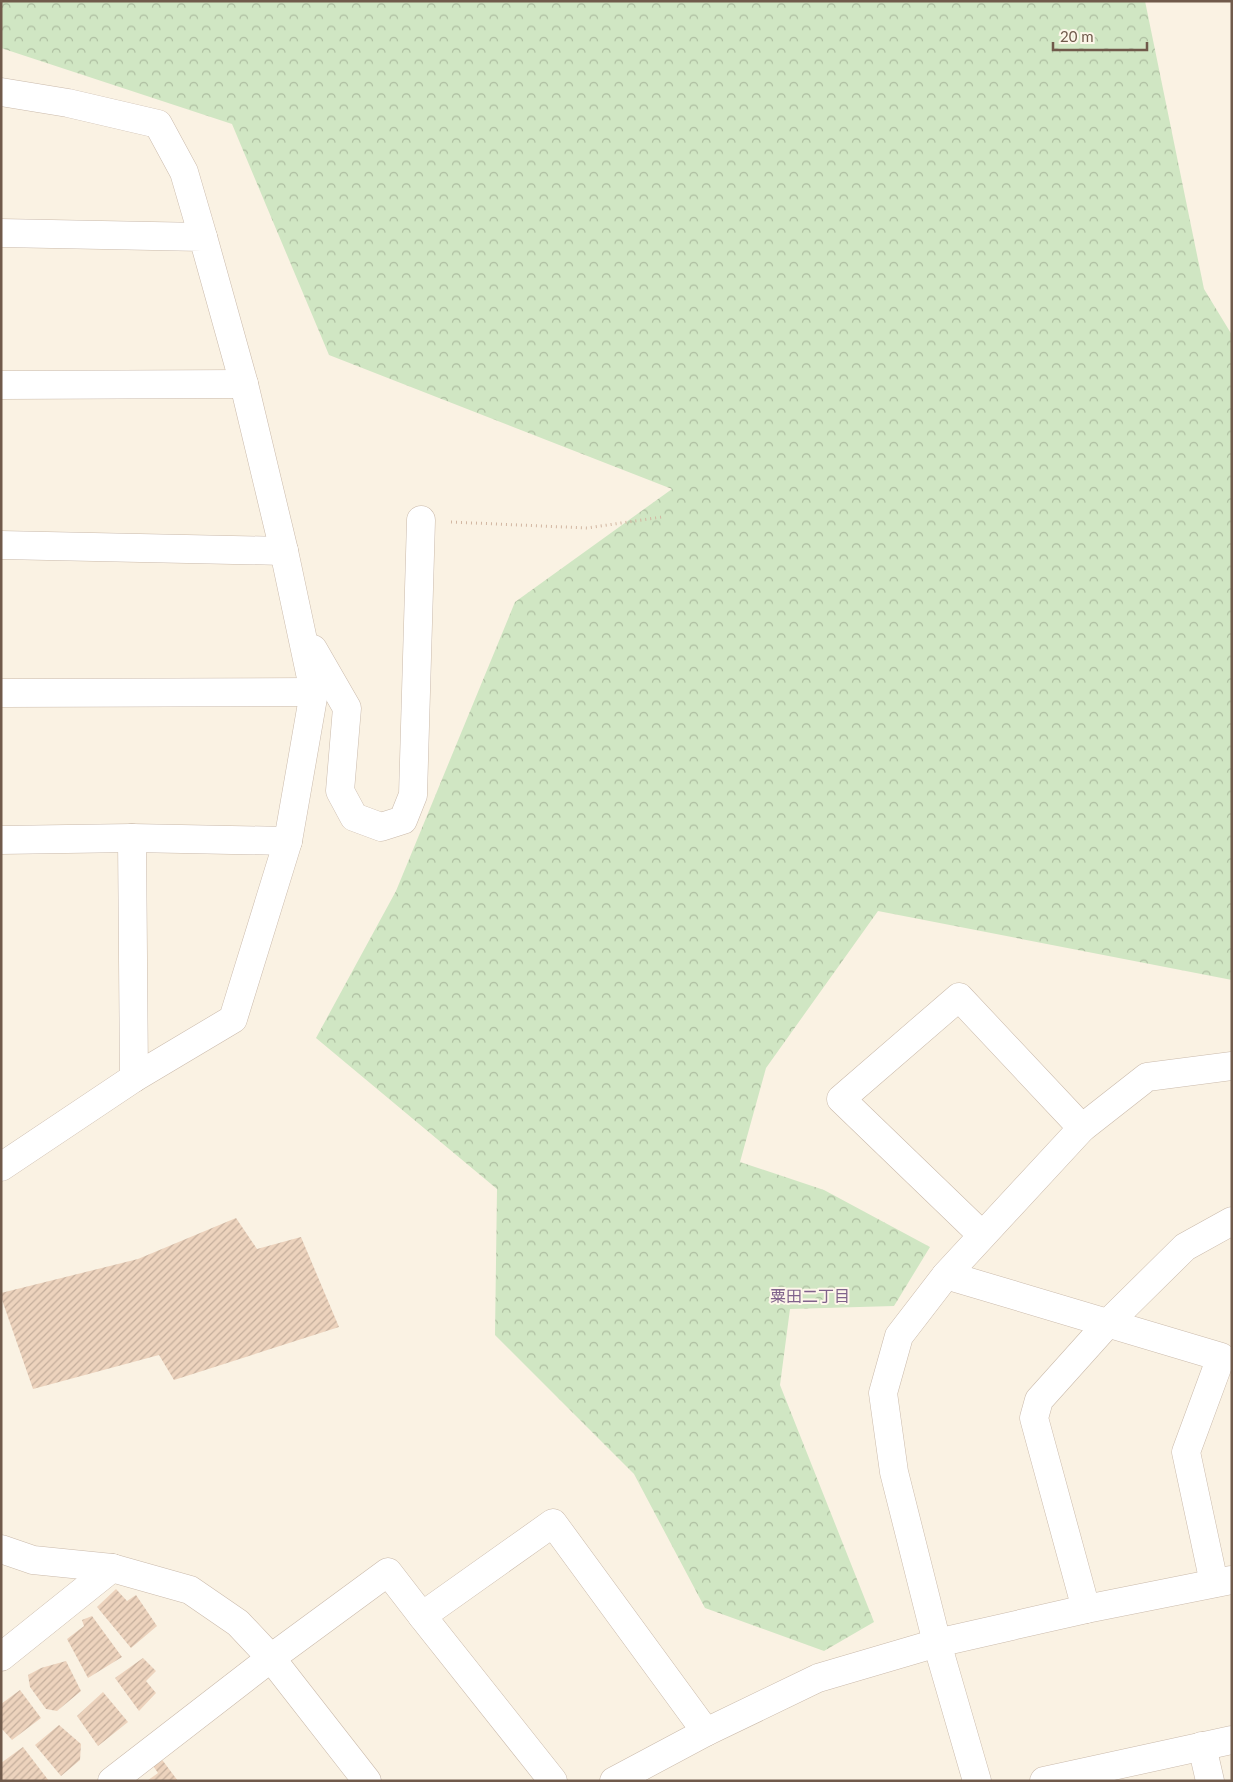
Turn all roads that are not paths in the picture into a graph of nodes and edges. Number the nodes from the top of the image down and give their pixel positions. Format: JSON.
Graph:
{"nodes":[{"id":1,"x":1,"y":92,"type":"edge"},
{"id":2,"x":1,"y":232,"type":"edge"},
{"id":3,"x":203,"y":237,"type":"junction"},
{"id":4,"x":244,"y":384,"type":"junction"},
{"id":5,"x":1,"y":385,"type":"edge"},
{"id":6,"x":421,"y":520,"type":"road end"},
{"id":7,"x":1,"y":545,"type":"edge"},
{"id":8,"x":284,"y":551,"type":"junction"},
{"id":9,"x":300,"y":626,"type":"junction"},
{"id":10,"x":1,"y":692,"type":"edge"},
{"id":11,"x":314,"y":692,"type":"junction"},
{"id":12,"x":132,"y":838,"type":"junction"},
{"id":13,"x":1,"y":840,"type":"edge"},
{"id":14,"x":288,"y":841,"type":"junction"},
{"id":15,"x":1232,"y":1066,"type":"edge"},
{"id":16,"x":134,"y":1078,"type":"junction"},
{"id":17,"x":1082,"y":1128,"type":"junction"},
{"id":18,"x":1,"y":1167,"type":"edge"},
{"id":19,"x":1232,"y":1221,"type":"edge"},
{"id":20,"x":982,"y":1236,"type":"junction"},
{"id":21,"x":946,"y":1275,"type":"junction"},
{"id":22,"x":1108,"y":1322,"type":"junction"},
{"id":23,"x":1,"y":1549,"type":"edge"},
{"id":24,"x":112,"y":1568,"type":"junction"},
{"id":25,"x":1223,"y":1581,"type":"edge"},
{"id":26,"x":1086,"y":1609,"type":"junction"},
{"id":27,"x":422,"y":1616,"type":"junction"},
{"id":28,"x":937,"y":1643,"type":"junction"},
{"id":29,"x":1,"y":1657,"type":"edge"},
{"id":30,"x":271,"y":1658,"type":"junction"},
{"id":31,"x":706,"y":1732,"type":"junction"},
{"id":32,"x":1232,"y":1740,"type":"edge"},
{"id":33,"x":1202,"y":1746,"type":"junction"},
{"id":34,"x":364,"y":1780,"type":"edge"},
{"id":35,"x":112,"y":1781,"type":"edge"},
{"id":36,"x":553,"y":1781,"type":"edge"},
{"id":37,"x":614,"y":1781,"type":"edge"},
{"id":38,"x":977,"y":1781,"type":"edge"},
{"id":39,"x":1044,"y":1781,"type":"edge"},
{"id":40,"x":1210,"y":1781,"type":"edge"}],
"edges":[{"from":1,"to":3,"type":"street"},
{"from":2,"to":3,"type":"street"},
{"from":3,"to":4,"type":"street"},
{"from":4,"to":5,"type":"street"},
{"from":4,"to":8,"type":"street"},
{"from":6,"to":9,"type":"street"},
{"from":7,"to":8,"type":"street"},
{"from":8,"to":9,"type":"street"},
{"from":9,"to":11,"type":"street"},
{"from":10,"to":11,"type":"street"},
{"from":11,"to":14,"type":"street"},
{"from":12,"to":13,"type":"street"},
{"from":12,"to":14,"type":"street"},
{"from":12,"to":16,"type":"street"},
{"from":14,"to":16,"type":"street"},
{"from":15,"to":17,"type":"street"},
{"from":16,"to":18,"type":"street"},
{"from":17,"to":20,"type":"street"},
{"from":17,"to":20,"type":"street"},
{"from":19,"to":22,"type":"street"},
{"from":20,"to":21,"type":"street"},
{"from":21,"to":22,"type":"street"},
{"from":21,"to":28,"type":"street"},
{"from":22,"to":25,"type":"street"},
{"from":22,"to":26,"type":"street"},
{"from":23,"to":24,"type":"street"},
{"from":24,"to":29,"type":"street"},
{"from":24,"to":30,"type":"street"},
{"from":25,"to":26,"type":"street"},
{"from":26,"to":28,"type":"street"},
{"from":27,"to":30,"type":"street"},
{"from":27,"to":31,"type":"street"},
{"from":27,"to":36,"type":"street"},
{"from":28,"to":31,"type":"street"},
{"from":28,"to":38,"type":"street"},
{"from":30,"to":34,"type":"street"},
{"from":30,"to":35,"type":"street"},
{"from":31,"to":37,"type":"street"},
{"from":32,"to":33,"type":"street"},
{"from":33,"to":39,"type":"street"},
{"from":33,"to":40,"type":"street"}]}
